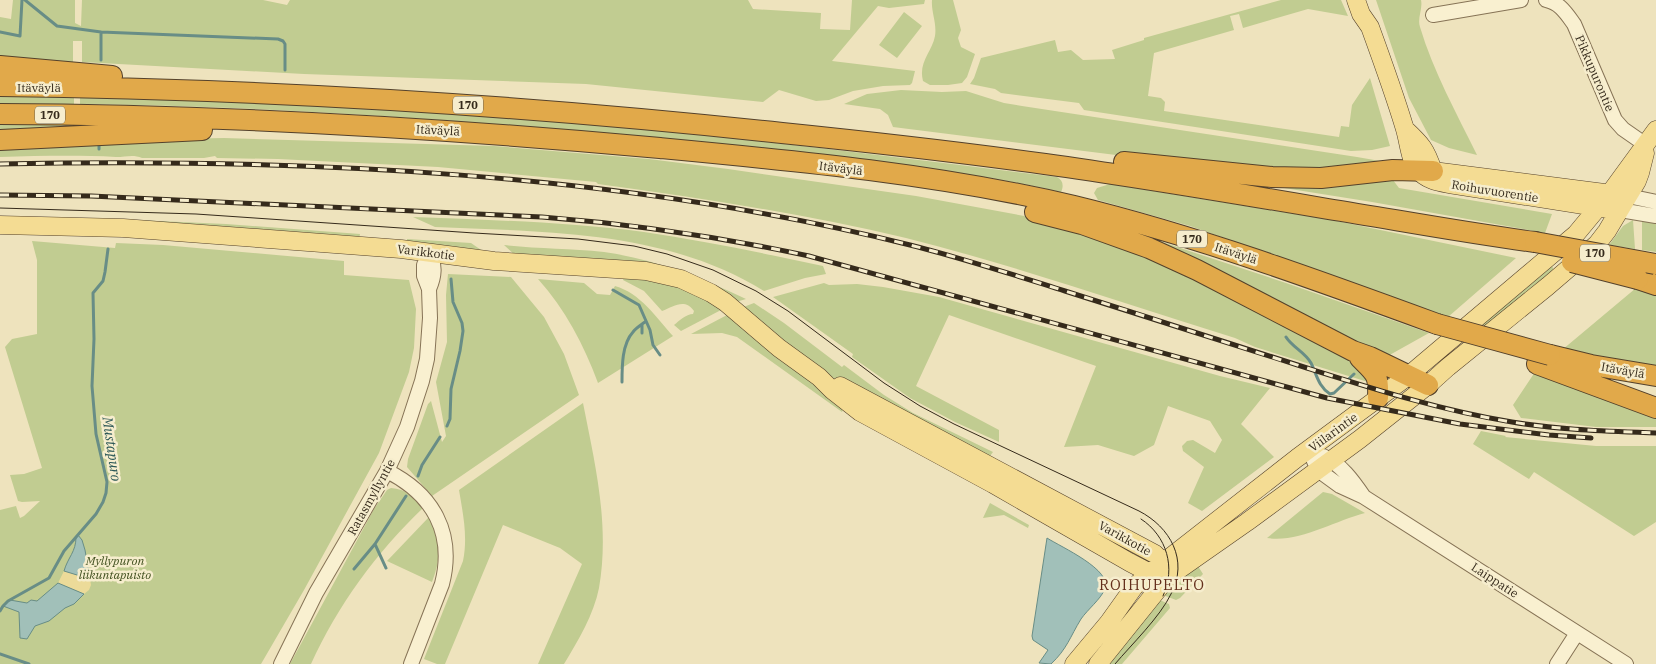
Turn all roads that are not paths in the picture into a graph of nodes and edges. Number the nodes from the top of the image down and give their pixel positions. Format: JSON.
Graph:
{"nodes":[{"id":1,"x":1356,"y":0,"type":"edge"},
{"id":2,"x":1366,"y":0,"type":"edge"},
{"id":3,"x":1522,"y":0,"type":"edge"},
{"id":4,"x":1546,"y":0,"type":"edge"},
{"id":5,"x":1433,"y":15,"type":"dead end"},
{"id":6,"x":1369,"y":24,"type":"junction"},
{"id":7,"x":0,"y":66,"type":"edge"},
{"id":8,"x":0,"y":86,"type":"edge"},
{"id":9,"x":263,"y":93,"type":"junction"},
{"id":10,"x":0,"y":114,"type":"edge"},
{"id":11,"x":309,"y":123,"type":"junction"},
{"id":12,"x":1656,"y":130,"type":"edge"},
{"id":13,"x":0,"y":140,"type":"edge"},
{"id":14,"x":1646,"y":145,"type":"junction"},
{"id":15,"x":1042,"y":164,"type":"junction"},
{"id":16,"x":1425,"y":170,"type":"junction"},
{"id":17,"x":940,"y":180,"type":"junction"},
{"id":18,"x":1605,"y":200,"type":"junction"},
{"id":19,"x":1656,"y":202,"type":"edge"},
{"id":20,"x":1624,"y":203,"type":"junction"},
{"id":21,"x":1656,"y":216,"type":"edge"},
{"id":22,"x":0,"y":225,"type":"edge"},
{"id":23,"x":1530,"y":246,"type":"junction"},
{"id":24,"x":430,"y":252,"type":"junction"},
{"id":25,"x":1655,"y":265,"type":"edge"},
{"id":26,"x":1647,"y":282,"type":"edge"},
{"id":27,"x":1353,"y":351,"type":"junction"},
{"id":28,"x":1543,"y":360,"type":"junction"},
{"id":29,"x":1408,"y":376,"type":"junction"},
{"id":30,"x":1656,"y":376,"type":"edge"},
{"id":31,"x":1428,"y":385,"type":"junction"},
{"id":32,"x":1378,"y":398,"type":"junction"},
{"id":33,"x":1656,"y":408,"type":"edge"},
{"id":34,"x":1309,"y":450,"type":"junction"},
{"id":35,"x":1325,"y":465,"type":"junction"},
{"id":36,"x":387,"y":471,"type":"junction"},
{"id":37,"x":1160,"y":571,"type":"junction"},
{"id":38,"x":1577,"y":633,"type":"junction"},
{"id":39,"x":281,"y":664,"type":"edge"},
{"id":40,"x":411,"y":664,"type":"edge"},
{"id":41,"x":1074,"y":664,"type":"edge"},
{"id":42,"x":1098,"y":664,"type":"edge"},
{"id":43,"x":1557,"y":664,"type":"edge"},
{"id":44,"x":1626,"y":664,"type":"edge"}],
"edges":[{"from":1,"to":6,"type":"main road"},
{"from":2,"to":6,"type":"main road"},
{"from":3,"to":5,"type":"street"},
{"from":4,"to":14,"type":"street","name":"Pikkupurontie"},
{"from":6,"to":16,"type":"main road"},
{"from":7,"to":9,"type":"highway"},
{"from":8,"to":9,"type":"highway","name":"Itäväylä","number":"170"},
{"from":9,"to":15,"type":"highway","name":"Itäväylä","number":"170"},
{"from":10,"to":11,"type":"highway","name":"Itäväylä","number":"170"},
{"from":11,"to":13,"type":"highway"},
{"from":11,"to":17,"type":"highway","name":"Itäväylä","number":"170"},
{"from":12,"to":14,"type":"main road","name":"Viilarintie"},
{"from":14,"to":18,"type":"main road","name":"Viilarintie"},
{"from":14,"to":20,"type":"main road","name":"Viilarintie"},
{"from":15,"to":16,"type":"highway"},
{"from":15,"to":23,"type":"highway","name":"Itäväylä","number":"170"},
{"from":16,"to":18,"type":"main road","name":"Roihuvuorentie"},
{"from":17,"to":27,"type":"highway"},
{"from":17,"to":28,"type":"highway","name":"Itäväylä","number":"170","bridge":true},
{"from":18,"to":20,"type":"main road","name":"Roihuvuorentie"},
{"from":18,"to":29,"type":"main road","name":"Viilarintie"},
{"from":19,"to":20,"type":"street"},
{"from":20,"to":21,"type":"street"},
{"from":20,"to":31,"type":"main road","name":"Viilarintie"},
{"from":22,"to":24,"type":"main road","name":"Varikkotie"},
{"from":23,"to":25,"type":"highway","name":"Itäväylä","number":"170","bridge":true},
{"from":23,"to":26,"type":"highway","bridge":true},
{"from":24,"to":36,"type":"street","name":"Ratasmyllyntie"},
{"from":24,"to":37,"type":"main road","name":"Varikkotie"},
{"from":27,"to":29,"type":"highway"},
{"from":27,"to":32,"type":"highway"},
{"from":28,"to":30,"type":"highway","name":"Itäväylä"},
{"from":28,"to":33,"type":"highway"},
{"from":29,"to":31,"type":"highway"},
{"from":29,"to":32,"type":"main road","name":"Viilarintie"},
{"from":31,"to":35,"type":"main road","name":"Viilarintie"},
{"from":32,"to":34,"type":"main road","name":"Viilarintie"},
{"from":34,"to":35,"type":"street","name":"Laippatie"},
{"from":34,"to":37,"type":"main road","name":"Viilarintie"},
{"from":35,"to":37,"type":"main road","name":"Viilarintie"},
{"from":35,"to":38,"type":"street","name":"Laippatie"},
{"from":36,"to":39,"type":"street","name":"Ratasmyllyntie"},
{"from":36,"to":40,"type":"street"},
{"from":37,"to":41,"type":"main road","name":"Viilarintie"},
{"from":37,"to":42,"type":"main road","name":"Viilarintie"},
{"from":38,"to":43,"type":"street"},
{"from":38,"to":44,"type":"street","name":"Laippatie"}]}
